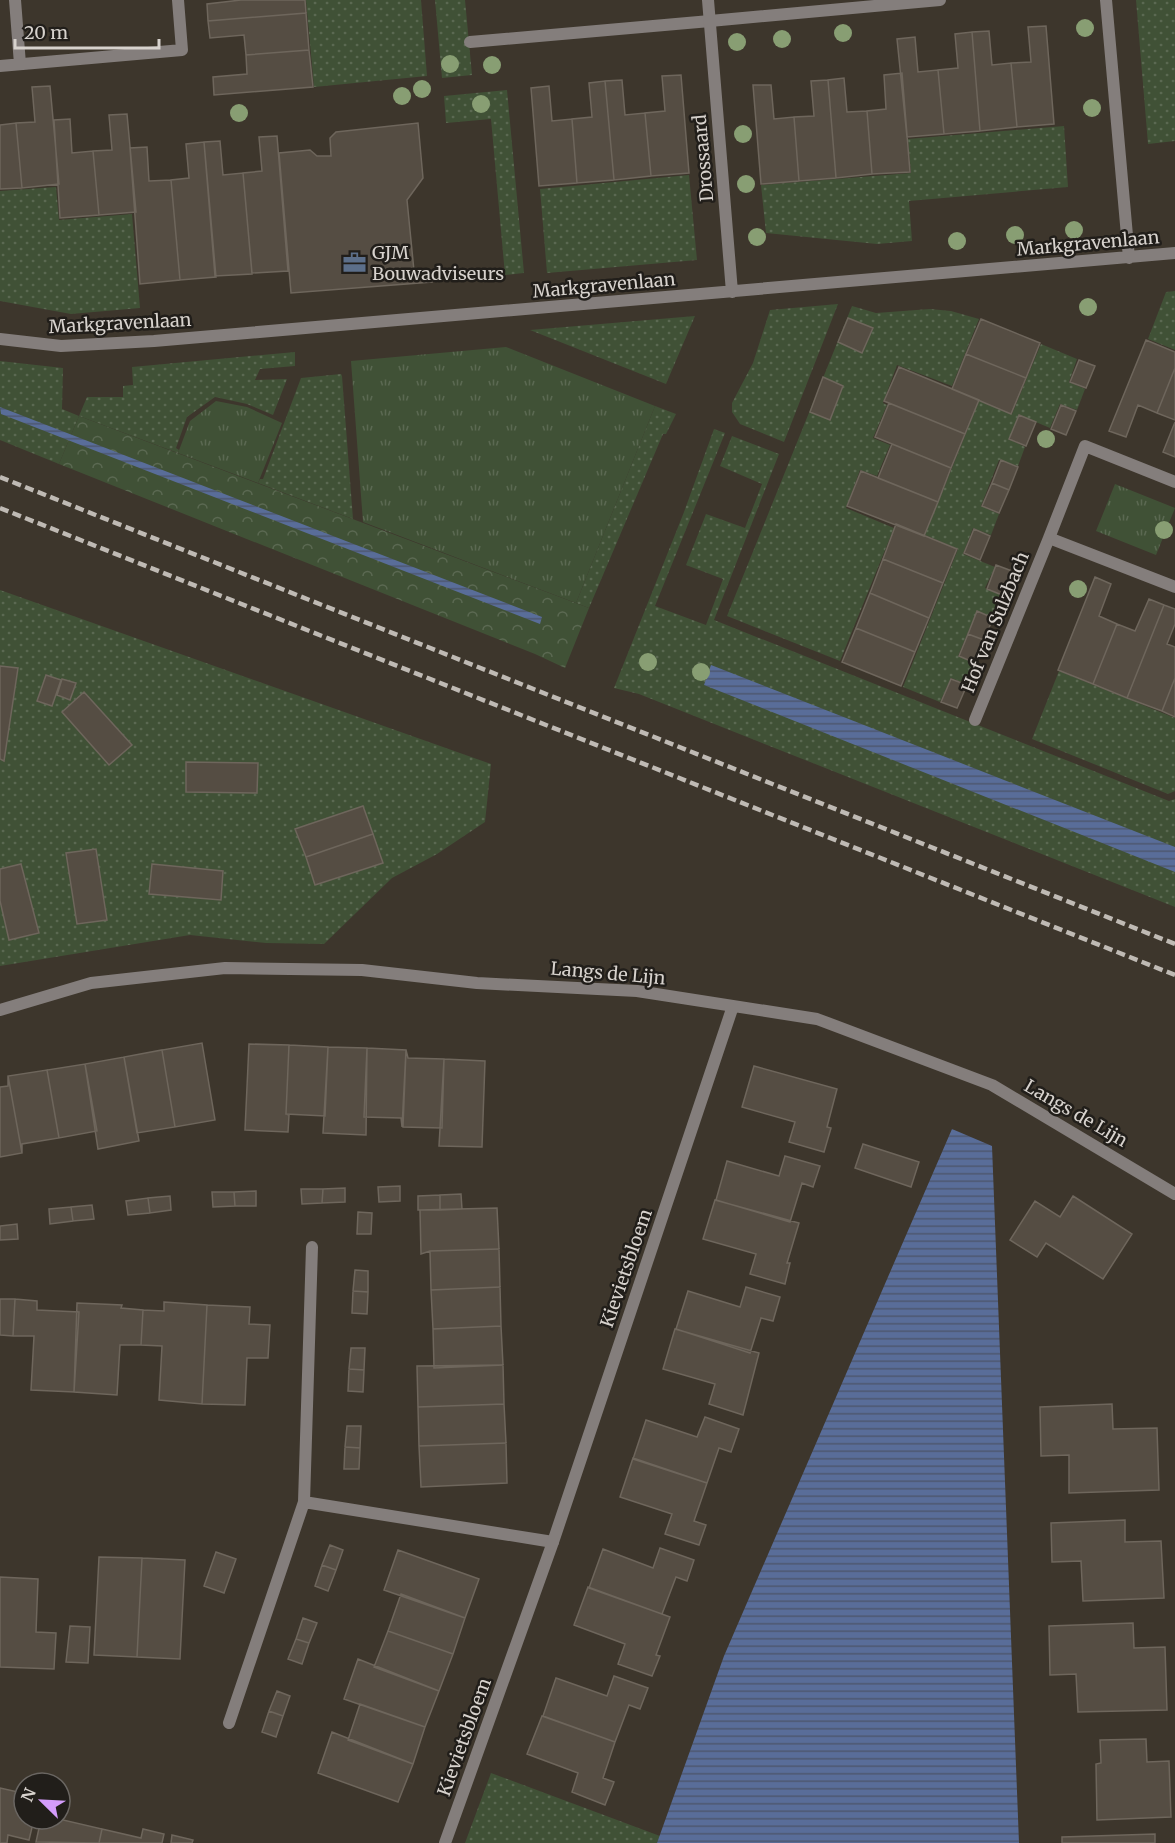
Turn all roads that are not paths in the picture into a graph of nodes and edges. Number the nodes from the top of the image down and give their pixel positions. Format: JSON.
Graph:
{"nodes":[{"id":1,"x":15,"y":0,"type":"edge"},
{"id":2,"x":178,"y":0,"type":"edge"},
{"id":3,"x":708,"y":0,"type":"edge"},
{"id":4,"x":940,"y":0,"type":"edge"},
{"id":5,"x":1106,"y":0,"type":"edge"},
{"id":6,"x":710,"y":21,"type":"junction"},
{"id":7,"x":470,"y":42,"type":"dead end"},
{"id":8,"x":20,"y":64,"type":"junction"},
{"id":9,"x":0,"y":66,"type":"edge"},
{"id":10,"x":1175,"y":253,"type":"edge"},
{"id":11,"x":1129,"y":258,"type":"junction"},
{"id":12,"x":732,"y":292,"type":"junction"},
{"id":13,"x":0,"y":339,"type":"edge"},
{"id":14,"x":1175,"y":482,"type":"edge"},
{"id":15,"x":1049,"y":538,"type":"junction"},
{"id":16,"x":1175,"y":587,"type":"edge"},
{"id":17,"x":975,"y":720,"type":"dead end"},
{"id":18,"x":733,"y":1006,"type":"junction"},
{"id":19,"x":0,"y":1010,"type":"edge"},
{"id":20,"x":1175,"y":1194,"type":"edge"},
{"id":21,"x":312,"y":1247,"type":"dead end"},
{"id":22,"x":304,"y":1502,"type":"junction"},
{"id":23,"x":554,"y":1542,"type":"junction"},
{"id":24,"x":229,"y":1724,"type":"dead end"},
{"id":25,"x":445,"y":1843,"type":"edge"}],
"edges":[{"from":1,"to":8,"type":"street"},
{"from":2,"to":8,"type":"street"},
{"from":3,"to":6,"type":"street","name":"Drossaard"},
{"from":4,"to":6,"type":"street"},
{"from":5,"to":11,"type":"street"},
{"from":6,"to":7,"type":"street"},
{"from":6,"to":12,"type":"street","name":"Drossaard"},
{"from":8,"to":9,"type":"street"},
{"from":10,"to":11,"type":"street","name":"Markgravenlaan"},
{"from":11,"to":12,"type":"street","name":"Markgravenlaan"},
{"from":12,"to":13,"type":"street","name":"Markgravenlaan"},
{"from":14,"to":15,"type":"street","name":"Hof van Sulzbach"},
{"from":15,"to":16,"type":"street","name":"Hof van Sulzbach"},
{"from":15,"to":17,"type":"street","name":"Hof van Sulzbach"},
{"from":18,"to":19,"type":"street","name":"Langs de Lijn"},
{"from":18,"to":20,"type":"street","name":"Langs de Lijn"},
{"from":18,"to":23,"type":"street","name":"Kievietsbloem"},
{"from":21,"to":22,"type":"street"},
{"from":22,"to":23,"type":"street"},
{"from":22,"to":24,"type":"street"},
{"from":23,"to":25,"type":"street","name":"Kievietsbloem"}]}
